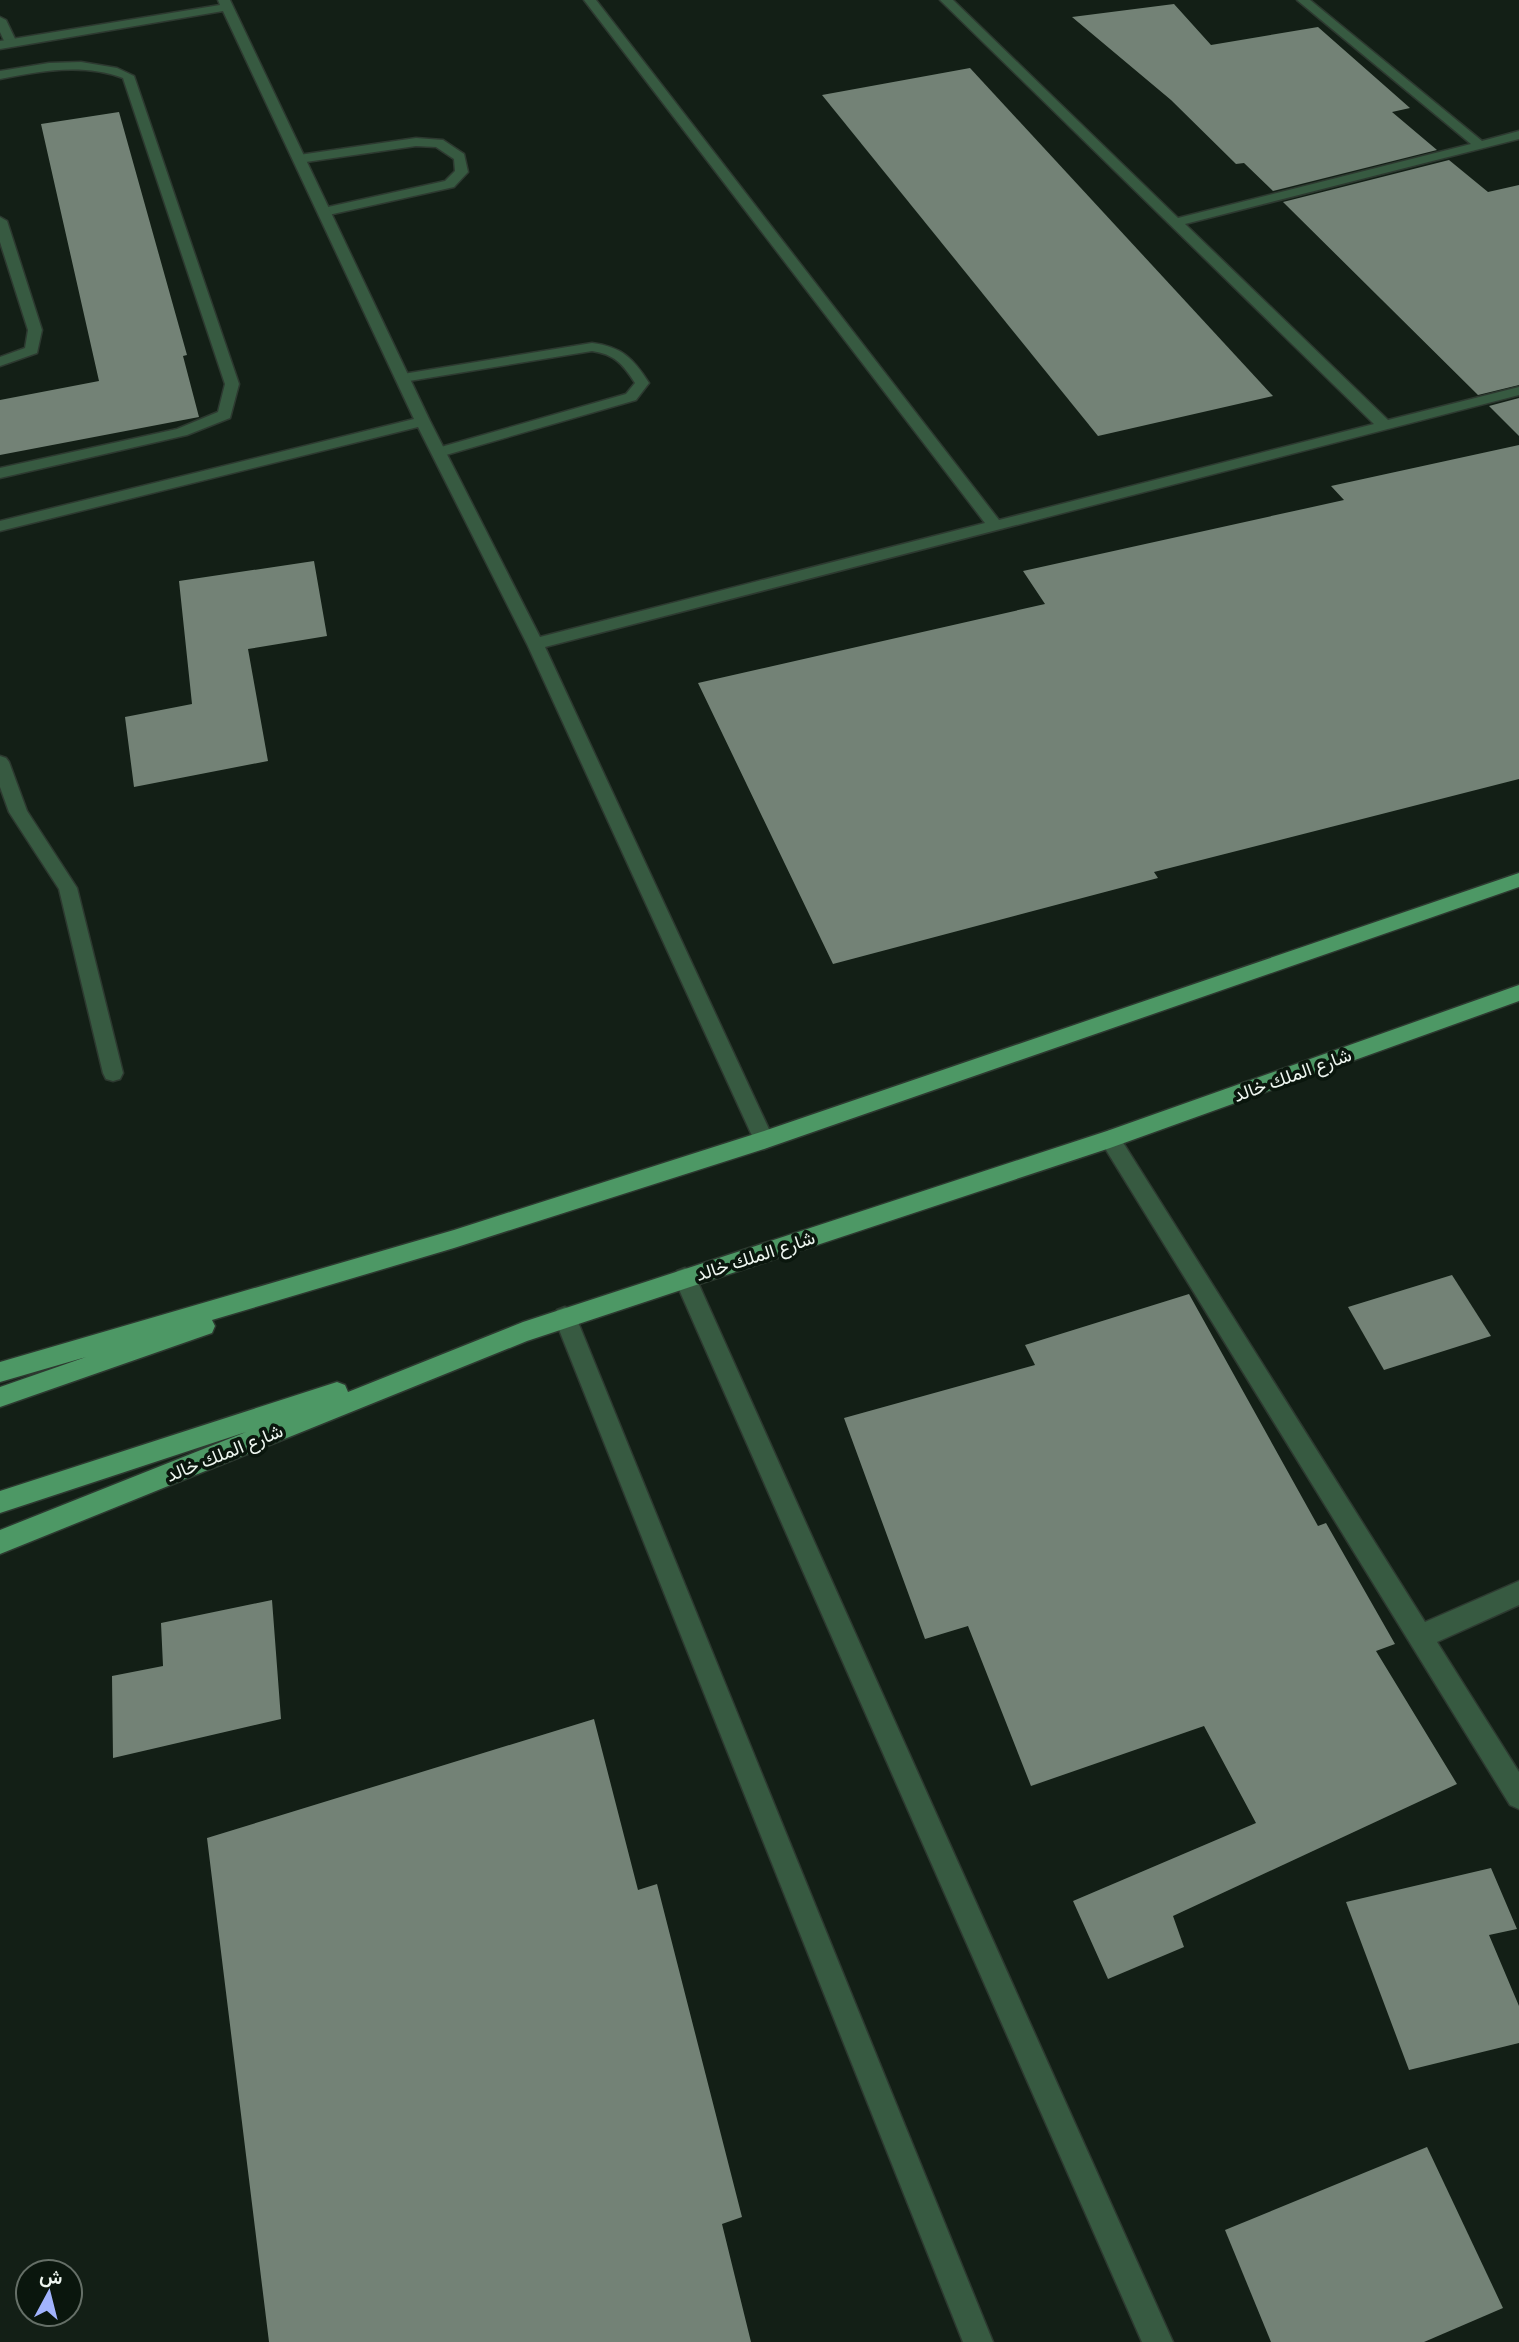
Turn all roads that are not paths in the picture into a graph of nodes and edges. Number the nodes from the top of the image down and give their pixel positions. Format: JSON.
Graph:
{"nodes":[{"id":1,"x":590,"y":0,"type":"edge"},
{"id":2,"x":946,"y":0,"type":"edge"},
{"id":3,"x":1303,"y":0,"type":"edge"},
{"id":4,"x":225,"y":4,"type":"edge"},
{"id":5,"x":0,"y":20,"type":"edge"},
{"id":6,"x":6,"y":44,"type":"edge"},
{"id":7,"x":0,"y":75,"type":"edge"},
{"id":8,"x":1519,"y":135,"type":"edge"},
{"id":9,"x":1479,"y":144,"type":"junction"},
{"id":10,"x":299,"y":159,"type":"junction"},
{"id":11,"x":324,"y":212,"type":"junction"},
{"id":12,"x":0,"y":221,"type":"edge"},
{"id":13,"x":1175,"y":223,"type":"junction"},
{"id":14,"x":0,"y":362,"type":"edge"},
{"id":15,"x":403,"y":378,"type":"junction"},
{"id":16,"x":1519,"y":391,"type":"edge"},
{"id":17,"x":424,"y":421,"type":"junction"},
{"id":18,"x":1384,"y":425,"type":"junction"},
{"id":19,"x":439,"y":453,"type":"junction"},
{"id":20,"x":0,"y":473,"type":"edge"},
{"id":21,"x":994,"y":524,"type":"junction"},
{"id":22,"x":0,"y":526,"type":"edge"},
{"id":23,"x":535,"y":644,"type":"junction"},
{"id":24,"x":0,"y":762,"type":"edge"},
{"id":25,"x":1519,"y":880,"type":"edge"},
{"id":26,"x":1519,"y":993,"type":"edge"},
{"id":27,"x":113,"y":1073,"type":"dead end"},
{"id":28,"x":1110,"y":1139,"type":"junction"},
{"id":29,"x":764,"y":1140,"type":"junction"},
{"id":30,"x":454,"y":1239,"type":"junction"},
{"id":31,"x":685,"y":1278,"type":"junction"},
{"id":32,"x":565,"y":1317,"type":"junction"},
{"id":33,"x":523,"y":1332,"type":"junction"},
{"id":34,"x":0,"y":1372,"type":"edge"},
{"id":35,"x":0,"y":1397,"type":"edge"},
{"id":36,"x":0,"y":1502,"type":"edge"},
{"id":37,"x":0,"y":1542,"type":"edge"},
{"id":38,"x":1519,"y":1593,"type":"edge"},
{"id":39,"x":1421,"y":1636,"type":"junction"},
{"id":40,"x":1519,"y":1796,"type":"edge"},
{"id":41,"x":978,"y":2342,"type":"edge"},
{"id":42,"x":1158,"y":2342,"type":"edge"}],
"edges":[{"from":1,"to":21,"type":"street"},
{"from":2,"to":13,"type":"street"},
{"from":3,"to":9,"type":"street"},
{"from":4,"to":6,"type":"street"},
{"from":4,"to":10,"type":"street"},
{"from":5,"to":6,"type":"street"},
{"from":7,"to":20,"type":"street"},
{"from":8,"to":9,"type":"street"},
{"from":9,"to":13,"type":"street"},
{"from":10,"to":11,"type":"street"},
{"from":10,"to":11,"type":"street"},
{"from":11,"to":15,"type":"street"},
{"from":12,"to":14,"type":"street"},
{"from":13,"to":18,"type":"street"},
{"from":15,"to":17,"type":"street"},
{"from":15,"to":19,"type":"street"},
{"from":16,"to":18,"type":"street"},
{"from":17,"to":19,"type":"street"},
{"from":17,"to":22,"type":"street"},
{"from":18,"to":21,"type":"street"},
{"from":19,"to":23,"type":"street"},
{"from":21,"to":23,"type":"street"},
{"from":23,"to":29,"type":"street"},
{"from":24,"to":27,"type":"street"},
{"from":25,"to":29,"type":"main road"},
{"from":26,"to":28,"type":"main road","name":"شارع الملك خالد"},
{"from":28,"to":31,"type":"main road","name":"شارع الملك خالد"},
{"from":28,"to":39,"type":"street"},
{"from":29,"to":30,"type":"main road"},
{"from":30,"to":34,"type":"main road"},
{"from":30,"to":35,"type":"main road"},
{"from":31,"to":32,"type":"main road","name":"شارع الملك خالد"},
{"from":31,"to":42,"type":"street"},
{"from":32,"to":33,"type":"main road","name":"شارع الملك خالد"},
{"from":32,"to":41,"type":"street"},
{"from":33,"to":36,"type":"main road"},
{"from":33,"to":37,"type":"main road","name":"شارع الملك خالد"},
{"from":38,"to":39,"type":"street"},
{"from":39,"to":40,"type":"street"}]}
